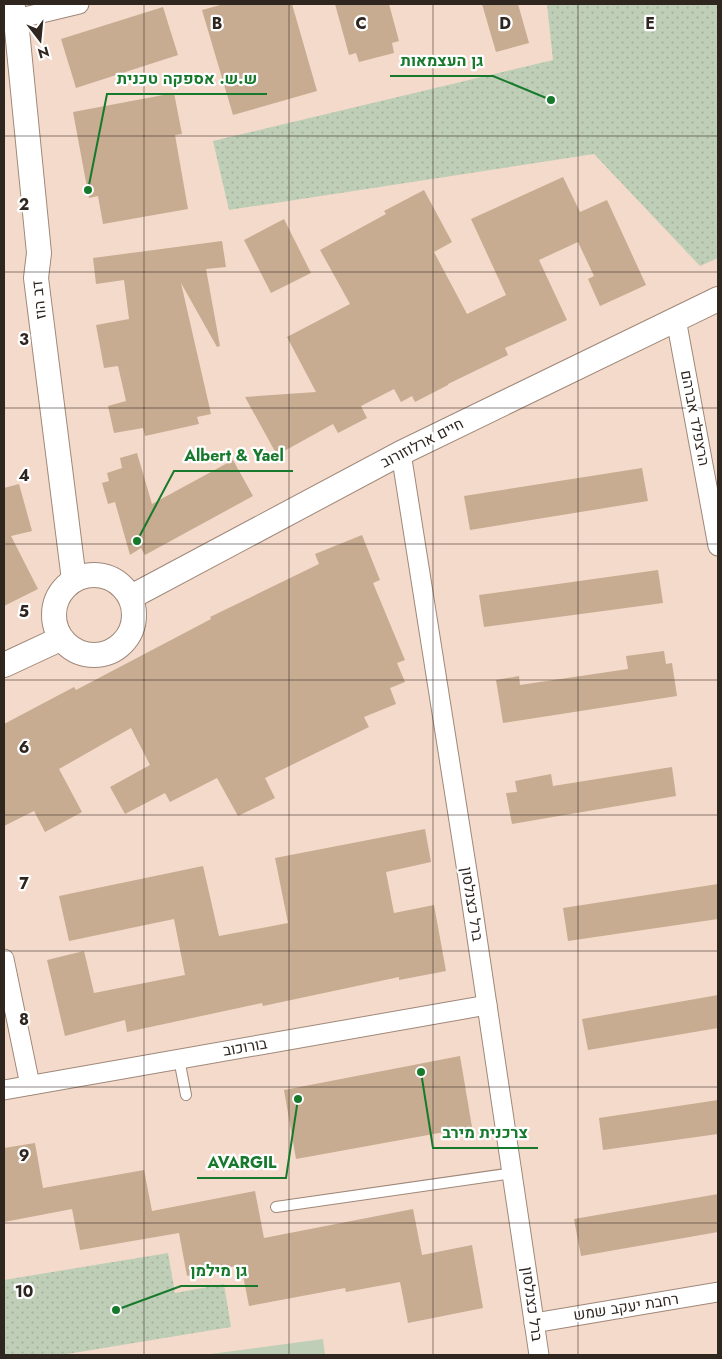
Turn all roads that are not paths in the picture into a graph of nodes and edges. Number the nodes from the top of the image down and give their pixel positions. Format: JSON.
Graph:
{"nodes":[{"id":1,"x":79,"y":4,"type":"edge"},
{"id":2,"x":11,"y":15,"type":"edge"},
{"id":3,"x":718,"y":299,"type":"edge"},
{"id":4,"x":676,"y":319,"type":"junction"},
{"id":5,"x":401,"y":453,"type":"junction"},
{"id":6,"x":718,"y":546,"type":"edge"},
{"id":7,"x":74,"y":580,"type":"junction"},
{"id":8,"x":131,"y":597,"type":"junction"},
{"id":9,"x":60,"y":639,"type":"junction"},
{"id":10,"x":4,"y":665,"type":"edge"},
{"id":11,"x":4,"y":960,"type":"edge"},
{"id":12,"x":487,"y":1005,"type":"junction"},
{"id":13,"x":179,"y":1059,"type":"junction"},
{"id":14,"x":30,"y":1085,"type":"junction"},
{"id":15,"x":4,"y":1090,"type":"edge"},
{"id":16,"x":186,"y":1095,"type":"dead end"},
{"id":17,"x":512,"y":1173,"type":"junction"},
{"id":18,"x":276,"y":1207,"type":"dead end"},
{"id":19,"x":718,"y":1292,"type":"edge"},
{"id":20,"x":534,"y":1323,"type":"junction"},
{"id":21,"x":539,"y":1355,"type":"edge"}],
"edges":[{"from":1,"to":2,"type":"street"},
{"from":2,"to":7,"type":"street","name":"דב הוז"},
{"from":3,"to":4,"type":"street","name":"חיים ארלוזורוב"},
{"from":4,"to":5,"type":"street","name":"חיים ארלוזורוב"},
{"from":4,"to":6,"type":"street","name":"הרצפלד אברהם"},
{"from":5,"to":8,"type":"street","name":"חיים ארלוזורוב"},
{"from":5,"to":12,"type":"street","name":"ברל כצנלסון"},
{"from":7,"to":8,"type":"street"},
{"from":7,"to":9,"type":"street"},
{"from":8,"to":9,"type":"street"},
{"from":9,"to":10,"type":"street"},
{"from":11,"to":14,"type":"street"},
{"from":12,"to":13,"type":"street","name":"בורוכוב"},
{"from":12,"to":17,"type":"street","name":"ברל כצנלסון"},
{"from":13,"to":14,"type":"street","name":"בורוכוב"},
{"from":13,"to":16,"type":"lane"},
{"from":14,"to":15,"type":"street","name":"בורוכוב"},
{"from":17,"to":18,"type":"lane"},
{"from":17,"to":20,"type":"street","name":"ברל כצנלסון"},
{"from":19,"to":20,"type":"street","name":"רחבת יעקב שמש"},
{"from":20,"to":21,"type":"street","name":"ברל כצנלסון"}]}
